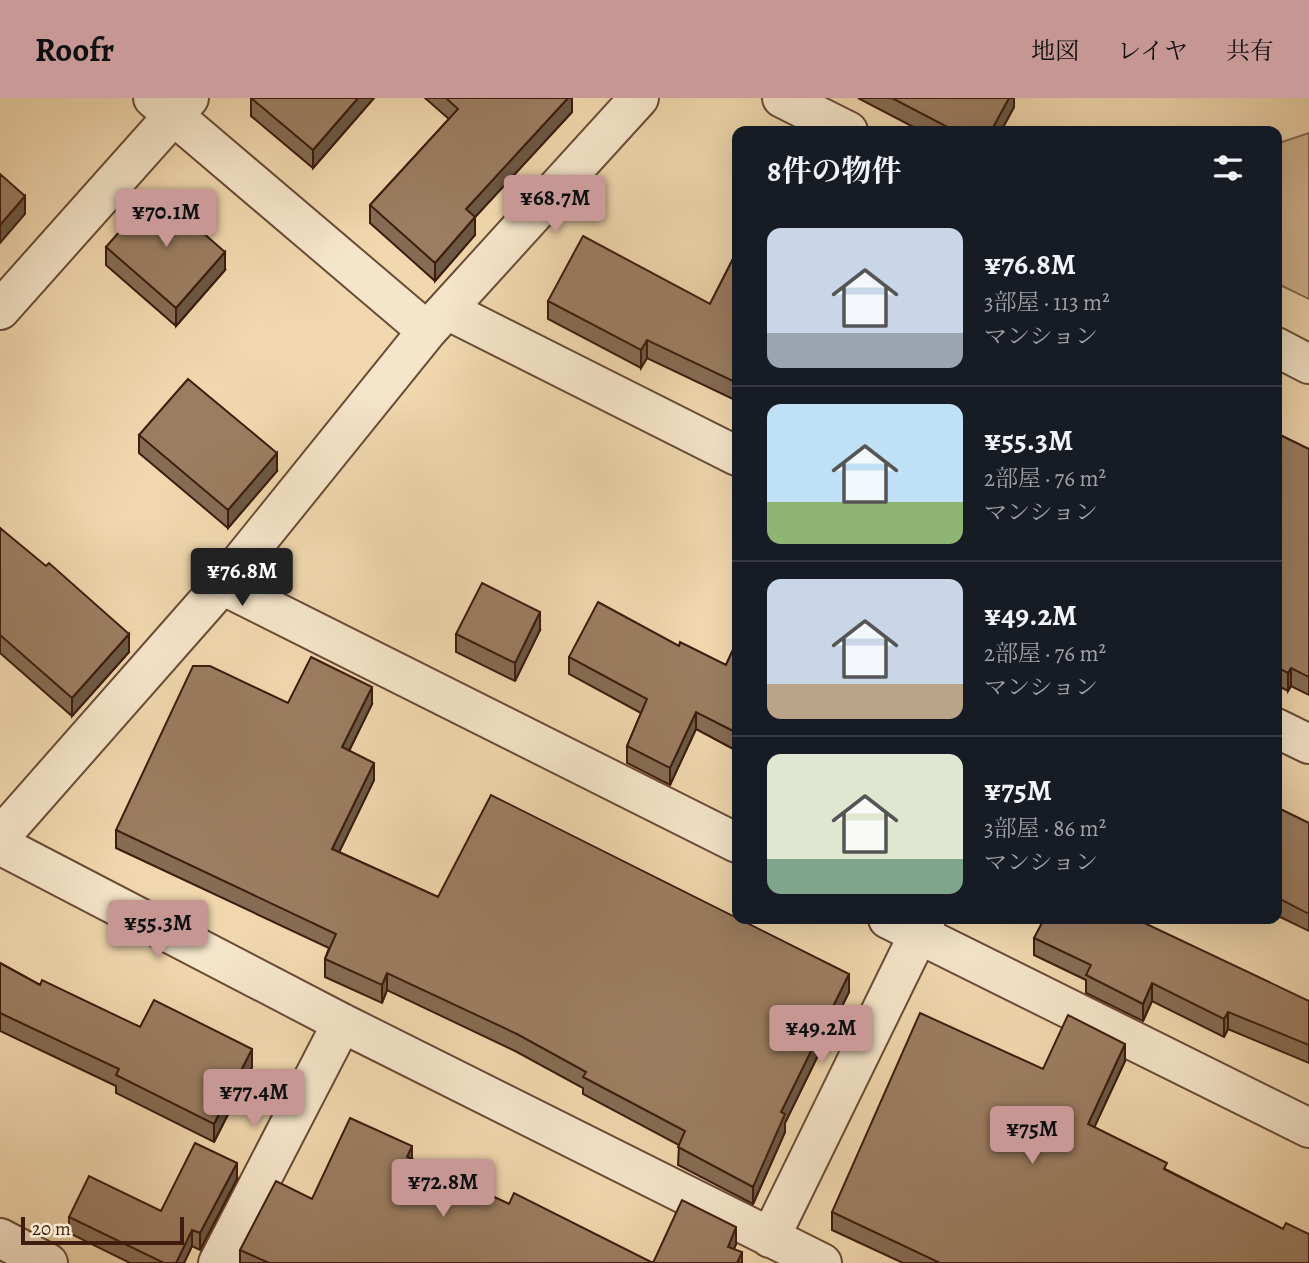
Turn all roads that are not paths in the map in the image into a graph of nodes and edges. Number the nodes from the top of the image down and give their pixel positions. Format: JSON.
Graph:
{"nodes":[{"id":1,"x":639,"y":98,"type":"edge"},
{"id":2,"x":782,"y":98,"type":"edge"},
{"id":3,"x":172,"y":104,"type":"edge"},
{"id":4,"x":838,"y":126,"type":"edge"},
{"id":5,"x":0,"y":310,"type":"edge"},
{"id":6,"x":437,"y":320,"type":"junction"},
{"id":7,"x":1282,"y":350,"type":"edge"},
{"id":8,"x":1309,"y":364,"type":"edge"},
{"id":9,"x":732,"y":454,"type":"edge"},
{"id":10,"x":222,"y":585,"type":"junction"},
{"id":11,"x":1282,"y":731,"type":"edge"},
{"id":12,"x":1309,"y":744,"type":"edge"},
{"id":13,"x":0,"y":837,"type":"edge"},
{"id":14,"x":732,"y":840,"type":"edge"},
{"id":15,"x":0,"y":845,"type":"edge"},
{"id":16,"x":911,"y":924,"type":"edge"},
{"id":17,"x":342,"y":1023,"type":"junction"},
{"id":18,"x":1309,"y":1128,"type":"edge"},
{"id":19,"x":0,"y":1238,"type":"edge"},
{"id":20,"x":770,"y":1238,"type":"junction"},
{"id":21,"x":48,"y":1263,"type":"edge"},
{"id":22,"x":218,"y":1263,"type":"edge"},
{"id":23,"x":822,"y":1263,"type":"edge"}],
"edges":[{"from":1,"to":6,"type":"street"},
{"from":2,"to":4,"type":"street"},
{"from":3,"to":5,"type":"street"},
{"from":3,"to":6,"type":"street"},
{"from":6,"to":9,"type":"street"},
{"from":6,"to":10,"type":"street"},
{"from":7,"to":8,"type":"street"},
{"from":10,"to":13,"type":"street"},
{"from":10,"to":14,"type":"street"},
{"from":11,"to":12,"type":"street"},
{"from":15,"to":17,"type":"street"},
{"from":16,"to":18,"type":"street"},
{"from":16,"to":20,"type":"street"},
{"from":17,"to":20,"type":"street"},
{"from":17,"to":22,"type":"street"},
{"from":19,"to":21,"type":"street"},
{"from":20,"to":23,"type":"street"}]}
